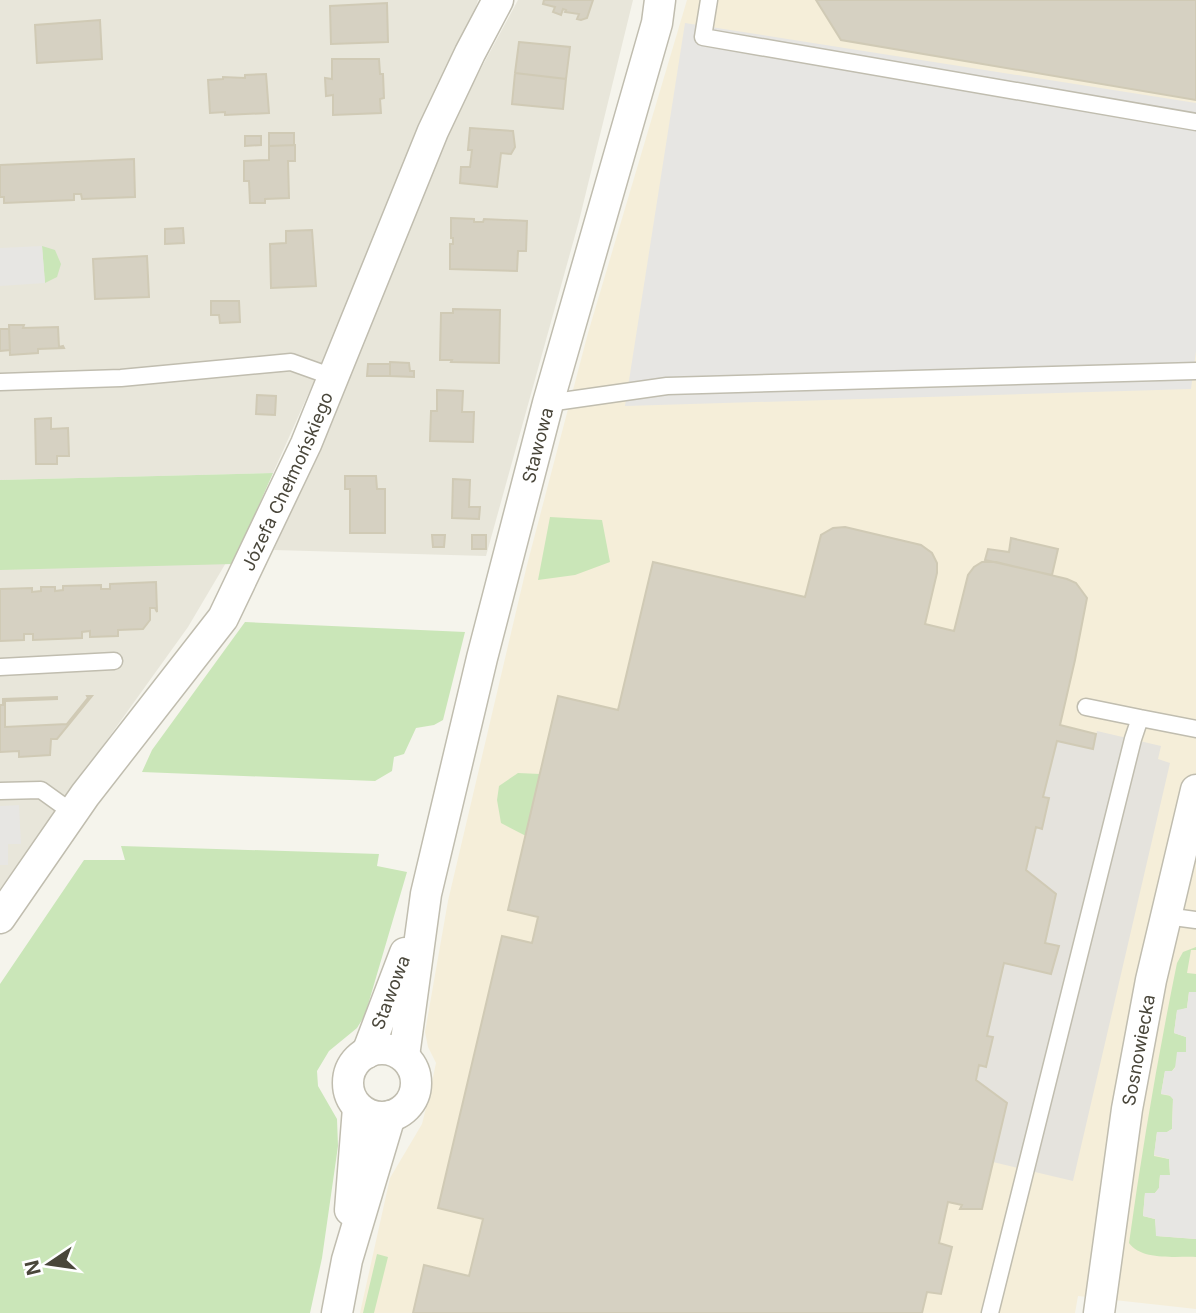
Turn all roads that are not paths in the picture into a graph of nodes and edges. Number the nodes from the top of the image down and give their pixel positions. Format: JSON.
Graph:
{"nodes":[{"id":1,"x":498,"y":0,"type":"edge"},
{"id":2,"x":660,"y":0,"type":"edge"},
{"id":3,"x":709,"y":0,"type":"edge"},
{"id":4,"x":1196,"y":122,"type":"edge"},
{"id":5,"x":1196,"y":371,"type":"edge"},
{"id":6,"x":333,"y":377,"type":"junction"},
{"id":7,"x":0,"y":382,"type":"edge"},
{"id":8,"x":548,"y":403,"type":"junction"},
{"id":9,"x":114,"y":661,"type":"dead end"},
{"id":10,"x":0,"y":667,"type":"edge"},
{"id":11,"x":1086,"y":707,"type":"dead end"},
{"id":12,"x":1140,"y":718,"type":"junction"},
{"id":13,"x":1196,"y":729,"type":"edge"},
{"id":14,"x":1196,"y":790,"type":"edge"},
{"id":15,"x":0,"y":791,"type":"edge"},
{"id":16,"x":73,"y":813,"type":"junction"},
{"id":17,"x":426,"y":894,"type":"junction"},
{"id":18,"x":1166,"y":916,"type":"junction"},
{"id":19,"x":0,"y":918,"type":"edge"},
{"id":20,"x":1196,"y":920,"type":"edge"},
{"id":21,"x":367,"y":1052,"type":"junction"},
{"id":22,"x":404,"y":1056,"type":"junction"},
{"id":23,"x":358,"y":1108,"type":"junction"},
{"id":24,"x":390,"y":1116,"type":"junction"},
{"id":25,"x":348,"y":1260,"type":"junction"},
{"id":26,"x":337,"y":1313,"type":"edge"},
{"id":27,"x":990,"y":1313,"type":"edge"},
{"id":28,"x":1099,"y":1313,"type":"edge"}],
"edges":[{"from":1,"to":6,"type":"street","name":"Józefa Chełmońskiego"},
{"from":2,"to":8,"type":"street","name":"Stawowa"},
{"from":3,"to":4,"type":"lane"},
{"from":5,"to":8,"type":"lane"},
{"from":6,"to":7,"type":"lane"},
{"from":6,"to":16,"type":"street","name":"Józefa Chełmońskiego"},
{"from":8,"to":17,"type":"street","name":"Stawowa"},
{"from":9,"to":10,"type":"lane"},
{"from":11,"to":12,"type":"lane"},
{"from":12,"to":13,"type":"lane"},
{"from":12,"to":27,"type":"lane"},
{"from":14,"to":18,"type":"street","name":"Sosnowiecka"},
{"from":15,"to":16,"type":"lane"},
{"from":16,"to":19,"type":"street","name":"Józefa Chełmońskiego"},
{"from":17,"to":21,"type":"street","name":"Stawowa"},
{"from":17,"to":22,"type":"street","name":"Stawowa"},
{"from":18,"to":20,"type":"lane"},
{"from":18,"to":28,"type":"street","name":"Sosnowiecka"},
{"from":21,"to":22,"type":"street","name":"Stawowa"},
{"from":21,"to":23,"type":"street","name":"Stawowa"},
{"from":22,"to":24,"type":"street","name":"Stawowa"},
{"from":23,"to":24,"type":"street"},
{"from":23,"to":25,"type":"street","name":"Stawowa"},
{"from":24,"to":25,"type":"street","name":"Stawowa"},
{"from":25,"to":26,"type":"street","name":"Stawowa"}]}
